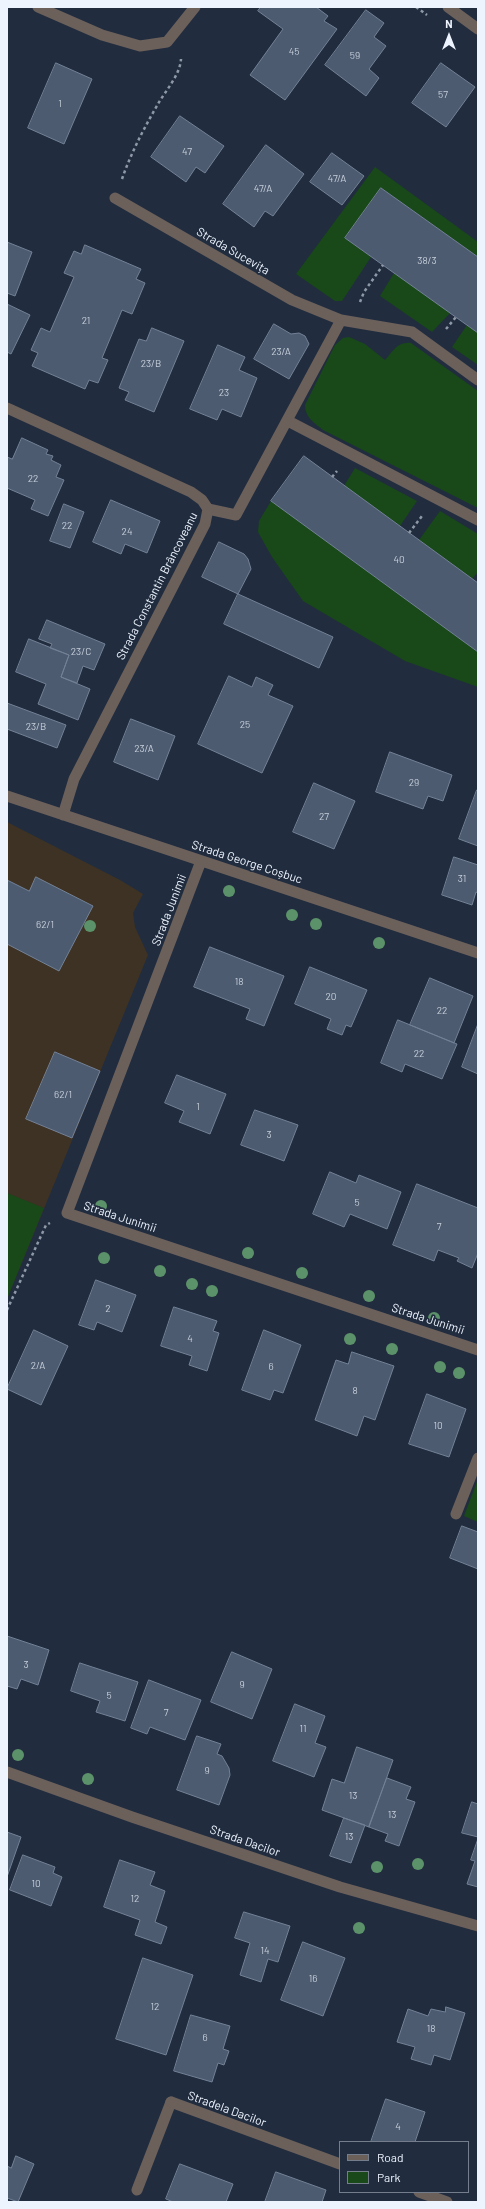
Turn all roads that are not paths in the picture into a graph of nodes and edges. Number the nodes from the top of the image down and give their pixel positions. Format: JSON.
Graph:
{"nodes":[{"id":1,"x":38,"y":7,"type":"edge"},
{"id":2,"x":195,"y":7,"type":"edge"},
{"id":3,"x":448,"y":7,"type":"edge"},
{"id":4,"x":478,"y":29,"type":"edge"},
{"id":5,"x":115,"y":198,"type":"road end"},
{"id":6,"x":346,"y":321,"type":"junction"},
{"id":7,"x":478,"y":380,"type":"edge"},
{"id":8,"x":7,"y":408,"type":"edge"},
{"id":9,"x":288,"y":421,"type":"junction"},
{"id":10,"x":208,"y":509,"type":"junction"},
{"id":11,"x":478,"y":520,"type":"edge"},
{"id":12,"x":7,"y":796,"type":"edge"},
{"id":13,"x":63,"y":815,"type":"junction"},
{"id":14,"x":201,"y":861,"type":"junction"},
{"id":15,"x":478,"y":953,"type":"edge"},
{"id":16,"x":478,"y":1350,"type":"edge"},
{"id":17,"x":478,"y":1458,"type":"edge"},
{"id":18,"x":456,"y":1514,"type":"dead end"},
{"id":19,"x":7,"y":1772,"type":"edge"},
{"id":20,"x":478,"y":1926,"type":"edge"},
{"id":21,"x":339,"y":2164,"type":"edge"},
{"id":22,"x":137,"y":2190,"type":"dead end"},
{"id":23,"x":422,"y":2193,"type":"edge"},
{"id":24,"x":447,"y":2202,"type":"edge"}],
"edges":[{"from":1,"to":2,"type":"street"},
{"from":3,"to":4,"type":"street"},
{"from":5,"to":6,"type":"street","name":"Strada Sucevița"},
{"from":6,"to":7,"type":"street","name":"Strada Sucevița"},
{"from":6,"to":9,"type":"street"},
{"from":8,"to":10,"type":"street","name":"Strada Constantin Brâncoveanu"},
{"from":9,"to":10,"type":"street"},
{"from":9,"to":11,"type":"street"},
{"from":10,"to":13,"type":"street","name":"Strada Constantin Brâncoveanu"},
{"from":12,"to":13,"type":"street","name":"Strada George Coșbuc"},
{"from":13,"to":14,"type":"street","name":"Strada George Coșbuc"},
{"from":14,"to":15,"type":"street","name":"Strada George Coșbuc"},
{"from":14,"to":16,"type":"street","name":"Strada Junimii"},
{"from":17,"to":18,"type":"street"},
{"from":19,"to":20,"type":"street","name":"Strada Dacilor"},
{"from":21,"to":22,"type":"street","name":"Stradela Dacilor"},
{"from":23,"to":24,"type":"street"}]}
